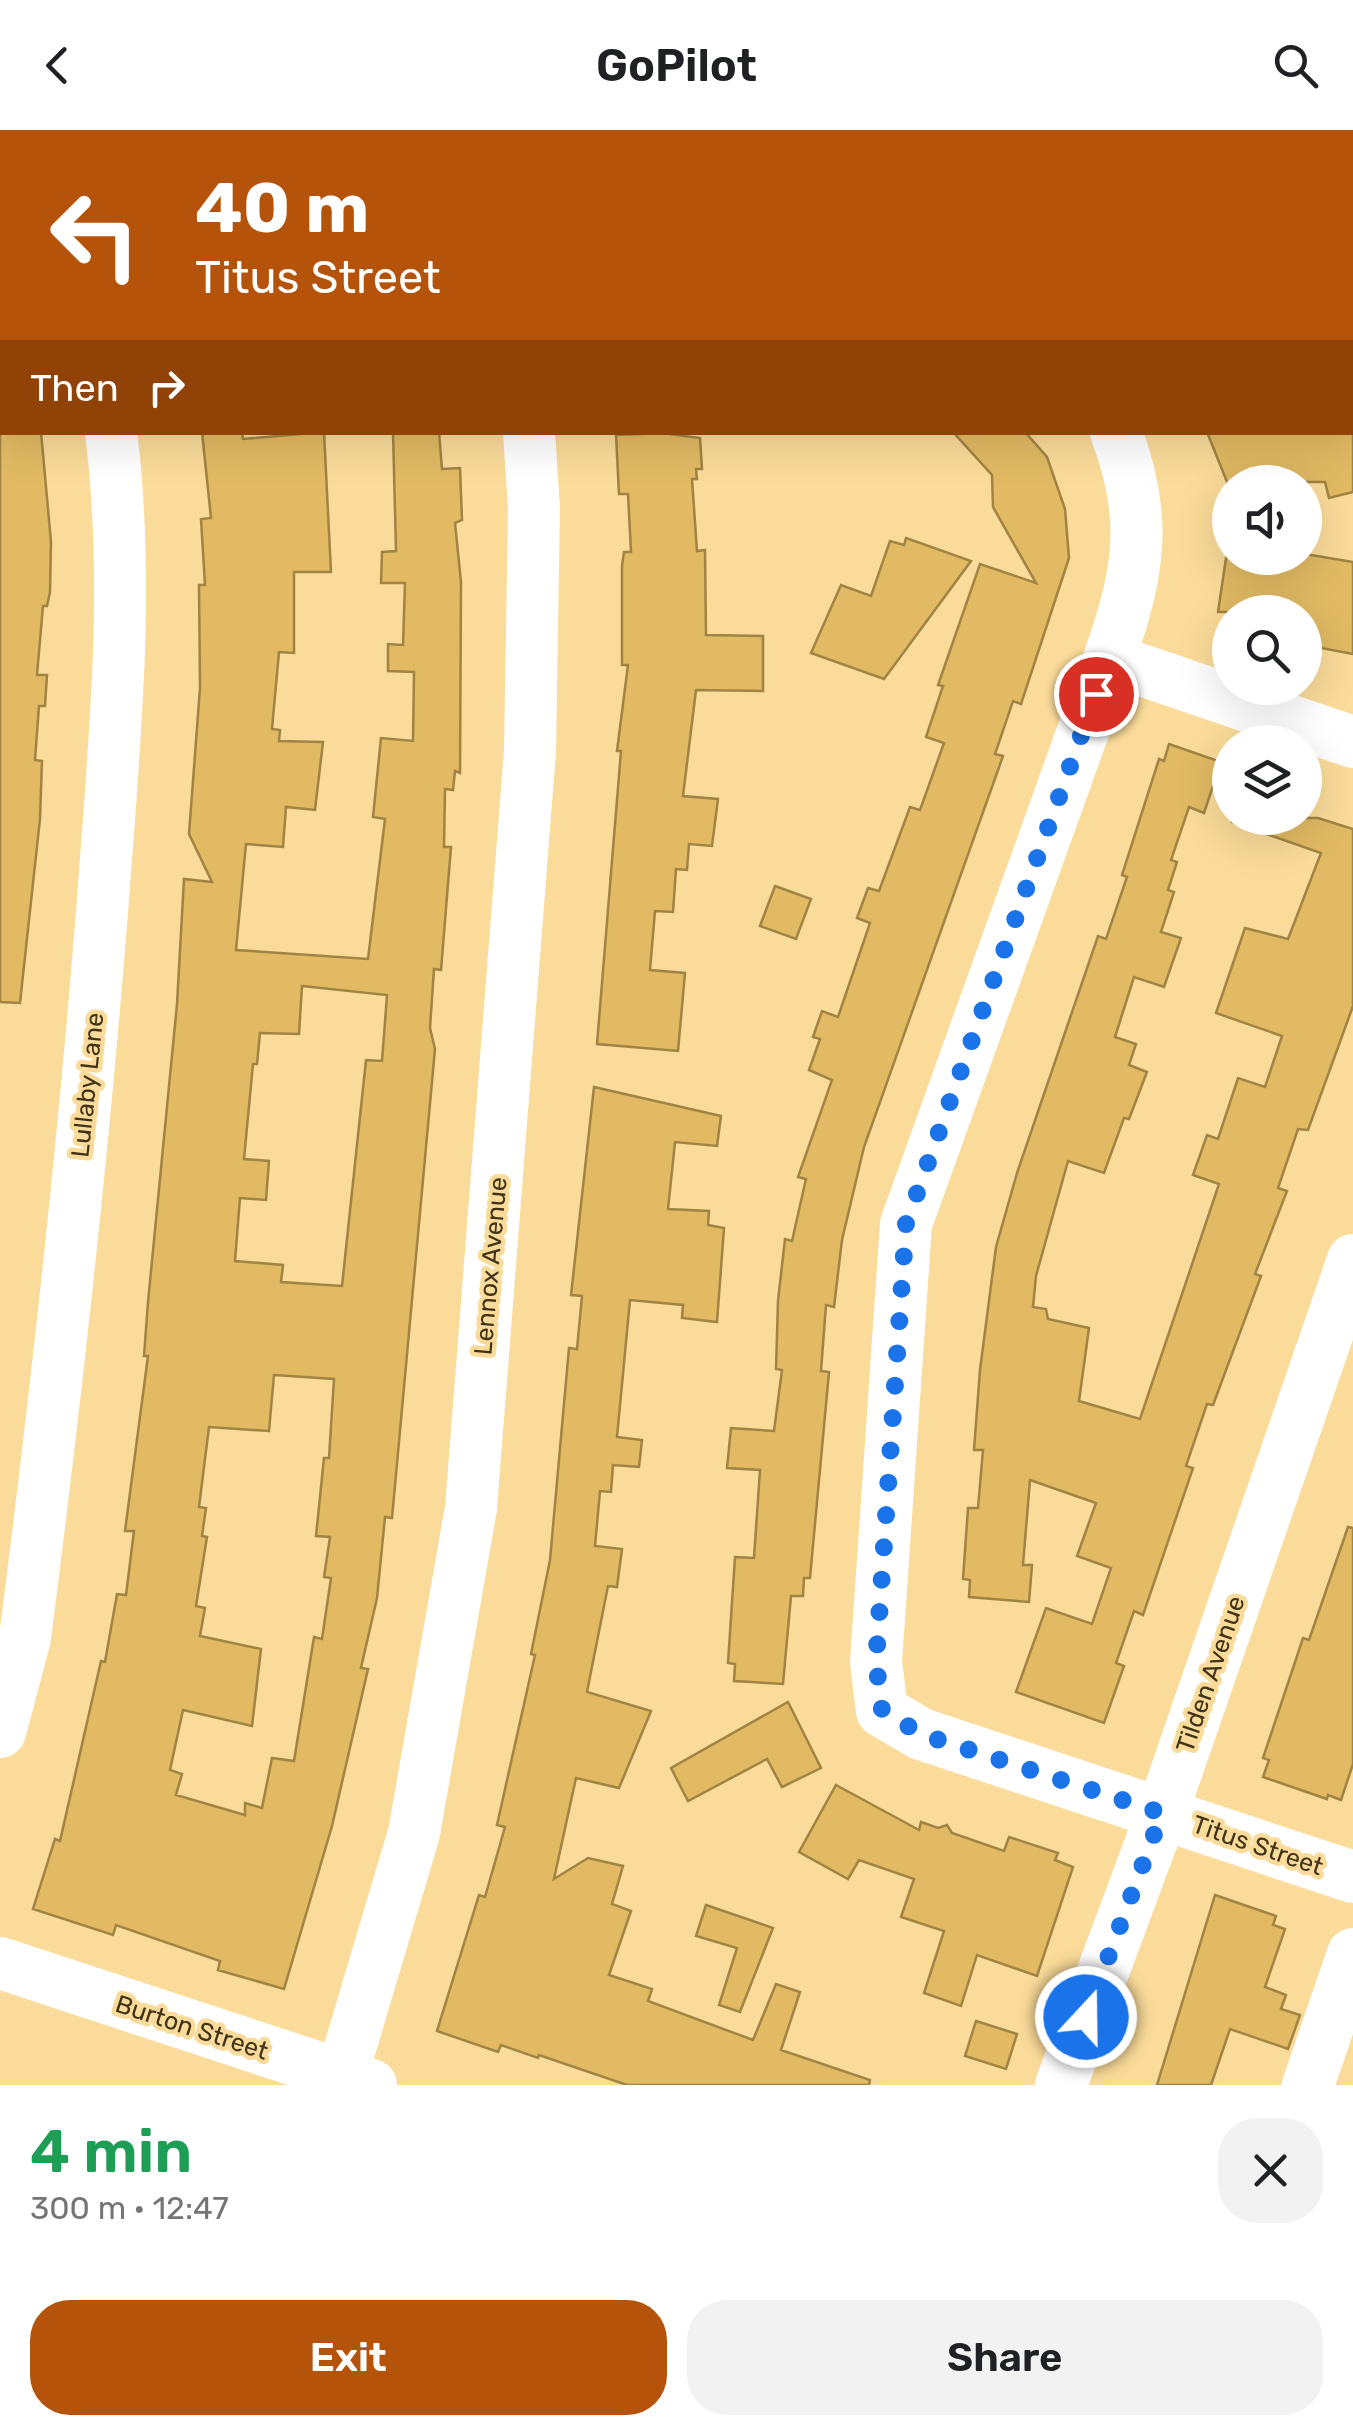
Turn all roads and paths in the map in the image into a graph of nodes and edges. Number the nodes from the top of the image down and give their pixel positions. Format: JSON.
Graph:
{"nodes":[{"id":1,"x":112,"y":435,"type":"edge"},
{"id":2,"x":529,"y":435,"type":"edge"},
{"id":3,"x":1117,"y":435,"type":"edge"},
{"id":4,"x":1109,"y":659,"type":"junction"},
{"id":5,"x":1353,"y":742,"type":"edge"},
{"id":6,"x":1353,"y":1260,"type":"edge"},
{"id":7,"x":0,"y":1732,"type":"edge"},
{"id":8,"x":1162,"y":1813,"type":"junction"},
{"id":9,"x":1353,"y":1877,"type":"edge"},
{"id":10,"x":1353,"y":1954,"type":"edge"},
{"id":11,"x":7,"y":1967,"type":"edge"},
{"id":12,"x":1320,"y":2081,"type":"edge"},
{"id":13,"x":351,"y":2082,"type":"edge"},
{"id":14,"x":1061,"y":2085,"type":"edge"}],
"edges":[{"from":1,"to":7,"type":"street","name":"Lullaby Lane"},
{"from":2,"to":13,"type":"street","name":"Lennox Avenue"},
{"from":3,"to":4,"type":"street"},
{"from":4,"to":5,"type":"street"},
{"from":4,"to":8,"type":"street","name":"Titus Street"},
{"from":6,"to":8,"type":"street","name":"Tilden Avenue"},
{"from":8,"to":9,"type":"street","name":"Titus Street"},
{"from":8,"to":14,"type":"street","name":"Tilden Avenue"},
{"from":10,"to":12,"type":"street"},
{"from":11,"to":13,"type":"street","name":"Burton Street"}]}
